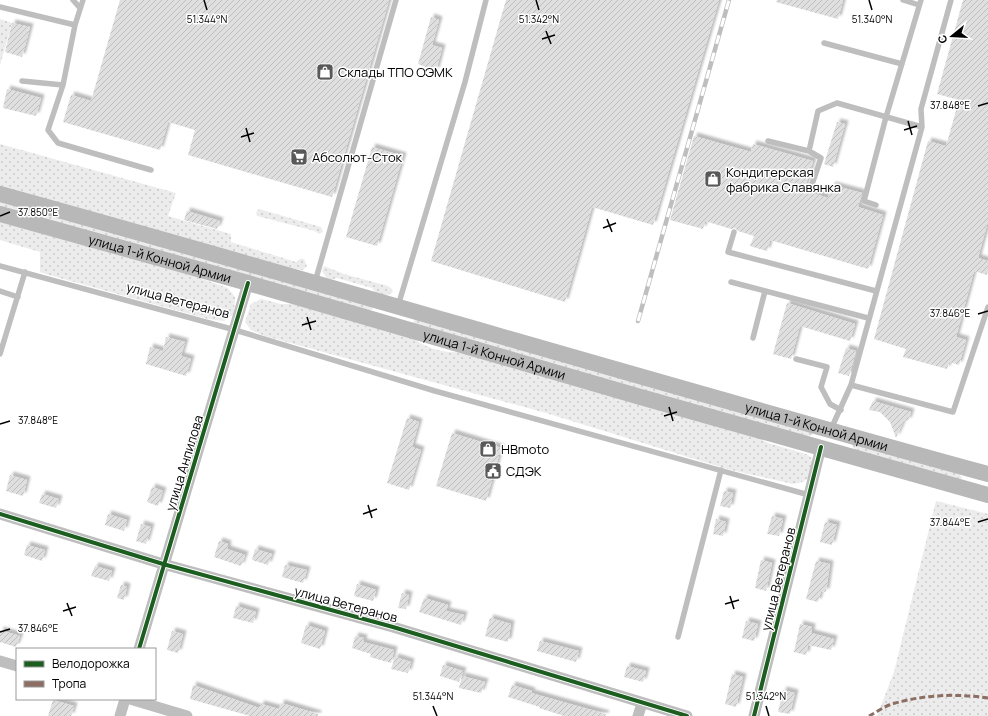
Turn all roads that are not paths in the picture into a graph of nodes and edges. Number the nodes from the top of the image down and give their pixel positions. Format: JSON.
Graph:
{"nodes":[{"id":1,"x":73,"y":0,"type":"edge"},
{"id":2,"x":82,"y":0,"type":"edge"},
{"id":3,"x":396,"y":0,"type":"edge"},
{"id":4,"x":486,"y":0,"type":"edge"},
{"id":5,"x":904,"y":0,"type":"edge"},
{"id":6,"x":951,"y":0,"type":"edge"},
{"id":7,"x":920,"y":2,"type":"edge"},
{"id":8,"x":0,"y":7,"type":"edge"},
{"id":9,"x":80,"y":8,"type":"junction"},
{"id":10,"x":75,"y":25,"type":"junction"},
{"id":11,"x":824,"y":42,"type":"dead end"},
{"id":12,"x":902,"y":64,"type":"junction"},
{"id":13,"x":22,"y":82,"type":"dead end"},
{"id":14,"x":62,"y":86,"type":"junction"},
{"id":15,"x":886,"y":117,"type":"junction"},
{"id":16,"x":922,"y":127,"type":"junction"},
{"id":17,"x":768,"y":141,"type":"dead end"},
{"id":18,"x":809,"y":151,"type":"junction"},
{"id":19,"x":151,"y":170,"type":"dead end"},
{"id":20,"x":810,"y":190,"type":"dead end"},
{"id":21,"x":0,"y":194,"type":"edge"},
{"id":22,"x":876,"y":205,"type":"dead end"},
{"id":23,"x":0,"y":214,"type":"edge"},
{"id":24,"x":734,"y":232,"type":"dead end"},
{"id":25,"x":0,"y":266,"type":"edge"},
{"id":26,"x":25,"y":272,"type":"junction"},
{"id":27,"x":315,"y":282,"type":"junction"},
{"id":28,"x":731,"y":282,"type":"dead end"},
{"id":29,"x":248,"y":283,"type":"junction"},
{"id":30,"x":0,"y":291,"type":"edge"},
{"id":31,"x":766,"y":291,"type":"junction"},
{"id":32,"x":876,"y":291,"type":"junction"},
{"id":33,"x":18,"y":297,"type":"junction"},
{"id":34,"x":398,"y":306,"type":"junction"},
{"id":35,"x":988,"y":307,"type":"edge"},
{"id":36,"x":868,"y":318,"type":"junction"},
{"id":37,"x":392,"y":325,"type":"junction"},
{"id":38,"x":234,"y":330,"type":"junction"},
{"id":39,"x":752,"y":338,"type":"dead end"},
{"id":40,"x":0,"y":354,"type":"edge"},
{"id":41,"x":796,"y":359,"type":"dead end"},
{"id":42,"x":851,"y":385,"type":"junction"},
{"id":43,"x":841,"y":410,"type":"junction"},
{"id":44,"x":831,"y":430,"type":"junction"},
{"id":45,"x":824,"y":448,"type":"junction"},
{"id":46,"x":720,"y":470,"type":"junction"},
{"id":47,"x":986,"y":473,"type":"edge"},
{"id":48,"x":983,"y":493,"type":"edge"},
{"id":49,"x":809,"y":495,"type":"junction"},
{"id":50,"x":0,"y":514,"type":"edge"},
{"id":51,"x":163,"y":564,"type":"junction"},
{"id":52,"x":678,"y":637,"type":"dead end"},
{"id":53,"x":139,"y":648,"type":"edge"},
{"id":54,"x":0,"y":661,"type":"edge"},
{"id":55,"x":16,"y":666,"type":"edge"},
{"id":56,"x":125,"y":700,"type":"edge"},
{"id":57,"x":133,"y":700,"type":"edge"},
{"id":58,"x":642,"y":703,"type":"junction"},
{"id":59,"x":120,"y":716,"type":"edge"},
{"id":60,"x":187,"y":716,"type":"edge"},
{"id":61,"x":638,"y":716,"type":"edge"},
{"id":62,"x":687,"y":716,"type":"edge"},
{"id":63,"x":754,"y":716,"type":"edge"}],
"edges":[{"from":1,"to":9,"type":"lane"},
{"from":2,"to":9,"type":"lane"},
{"from":3,"to":27,"type":"lane"},
{"from":4,"to":34,"type":"lane"},
{"from":5,"to":7,"type":"lane"},
{"from":6,"to":16,"type":"lane"},
{"from":7,"to":12,"type":"lane"},
{"from":8,"to":10,"type":"lane"},
{"from":9,"to":10,"type":"lane"},
{"from":10,"to":14,"type":"lane"},
{"from":11,"to":12,"type":"lane"},
{"from":12,"to":15,"type":"lane"},
{"from":13,"to":14,"type":"lane"},
{"from":14,"to":19,"type":"lane"},
{"from":15,"to":16,"type":"lane"},
{"from":15,"to":18,"type":"lane"},
{"from":15,"to":22,"type":"lane"},
{"from":16,"to":32,"type":"lane"},
{"from":17,"to":18,"type":"lane"},
{"from":18,"to":20,"type":"lane"},
{"from":21,"to":27,"type":"main road","name":"улица 1-й Конной Армии"},
{"from":23,"to":29,"type":"main road","name":"улица 1-й Конной Армии"},
{"from":24,"to":32,"type":"lane"},
{"from":25,"to":26,"type":"lane","name":"улица Ветеранов"},
{"from":26,"to":33,"type":"lane"},
{"from":26,"to":38,"type":"lane","name":"улица Ветеранов"},
{"from":27,"to":34,"type":"main road","name":"улица 1-й Конной Армии"},
{"from":28,"to":31,"type":"lane"},
{"from":29,"to":37,"type":"main road","name":"улица 1-й Конной Армии"},
{"from":29,"to":38,"type":"street","name":"улица Анпилова"},
{"from":30,"to":33,"type":"lane"},
{"from":31,"to":36,"type":"lane"},
{"from":31,"to":39,"type":"lane"},
{"from":32,"to":36,"type":"lane"},
{"from":33,"to":40,"type":"lane"},
{"from":34,"to":37,"type":"main road"},
{"from":34,"to":44,"type":"main road","name":"улица 1-й Конной Армии"},
{"from":35,"to":42,"type":"lane"},
{"from":36,"to":42,"type":"lane"},
{"from":37,"to":45,"type":"main road","name":"улица 1-й Конной Армии"},
{"from":38,"to":46,"type":"lane","name":"улица Ветеранов"},
{"from":38,"to":51,"type":"street","name":"улица Анпилова"},
{"from":41,"to":43,"type":"lane"},
{"from":42,"to":43,"type":"lane"},
{"from":43,"to":44,"type":"lane"},
{"from":44,"to":45,"type":"main road"},
{"from":44,"to":47,"type":"main road","name":"улица 1-й Конной Армии"},
{"from":45,"to":48,"type":"main road","name":"улица 1-й Конной Армии"},
{"from":45,"to":49,"type":"street","name":"улица Ветеранов"},
{"from":46,"to":49,"type":"lane","name":"улица Ветеранов"},
{"from":46,"to":52,"type":"lane"},
{"from":47,"to":48,"type":"main road"},
{"from":49,"to":63,"type":"street","name":"улица Ветеранов"},
{"from":50,"to":51,"type":"street","name":"улица Ветеранов"},
{"from":51,"to":53,"type":"street","name":"улица Анпилова"},
{"from":51,"to":58,"type":"street","name":"улица Ветеранов"},
{"from":54,"to":55,"type":"street"},
{"from":56,"to":59,"type":"street"},
{"from":57,"to":60,"type":"street"},
{"from":58,"to":61,"type":"street"},
{"from":58,"to":62,"type":"street","name":"улица Ветеранов"}]}
